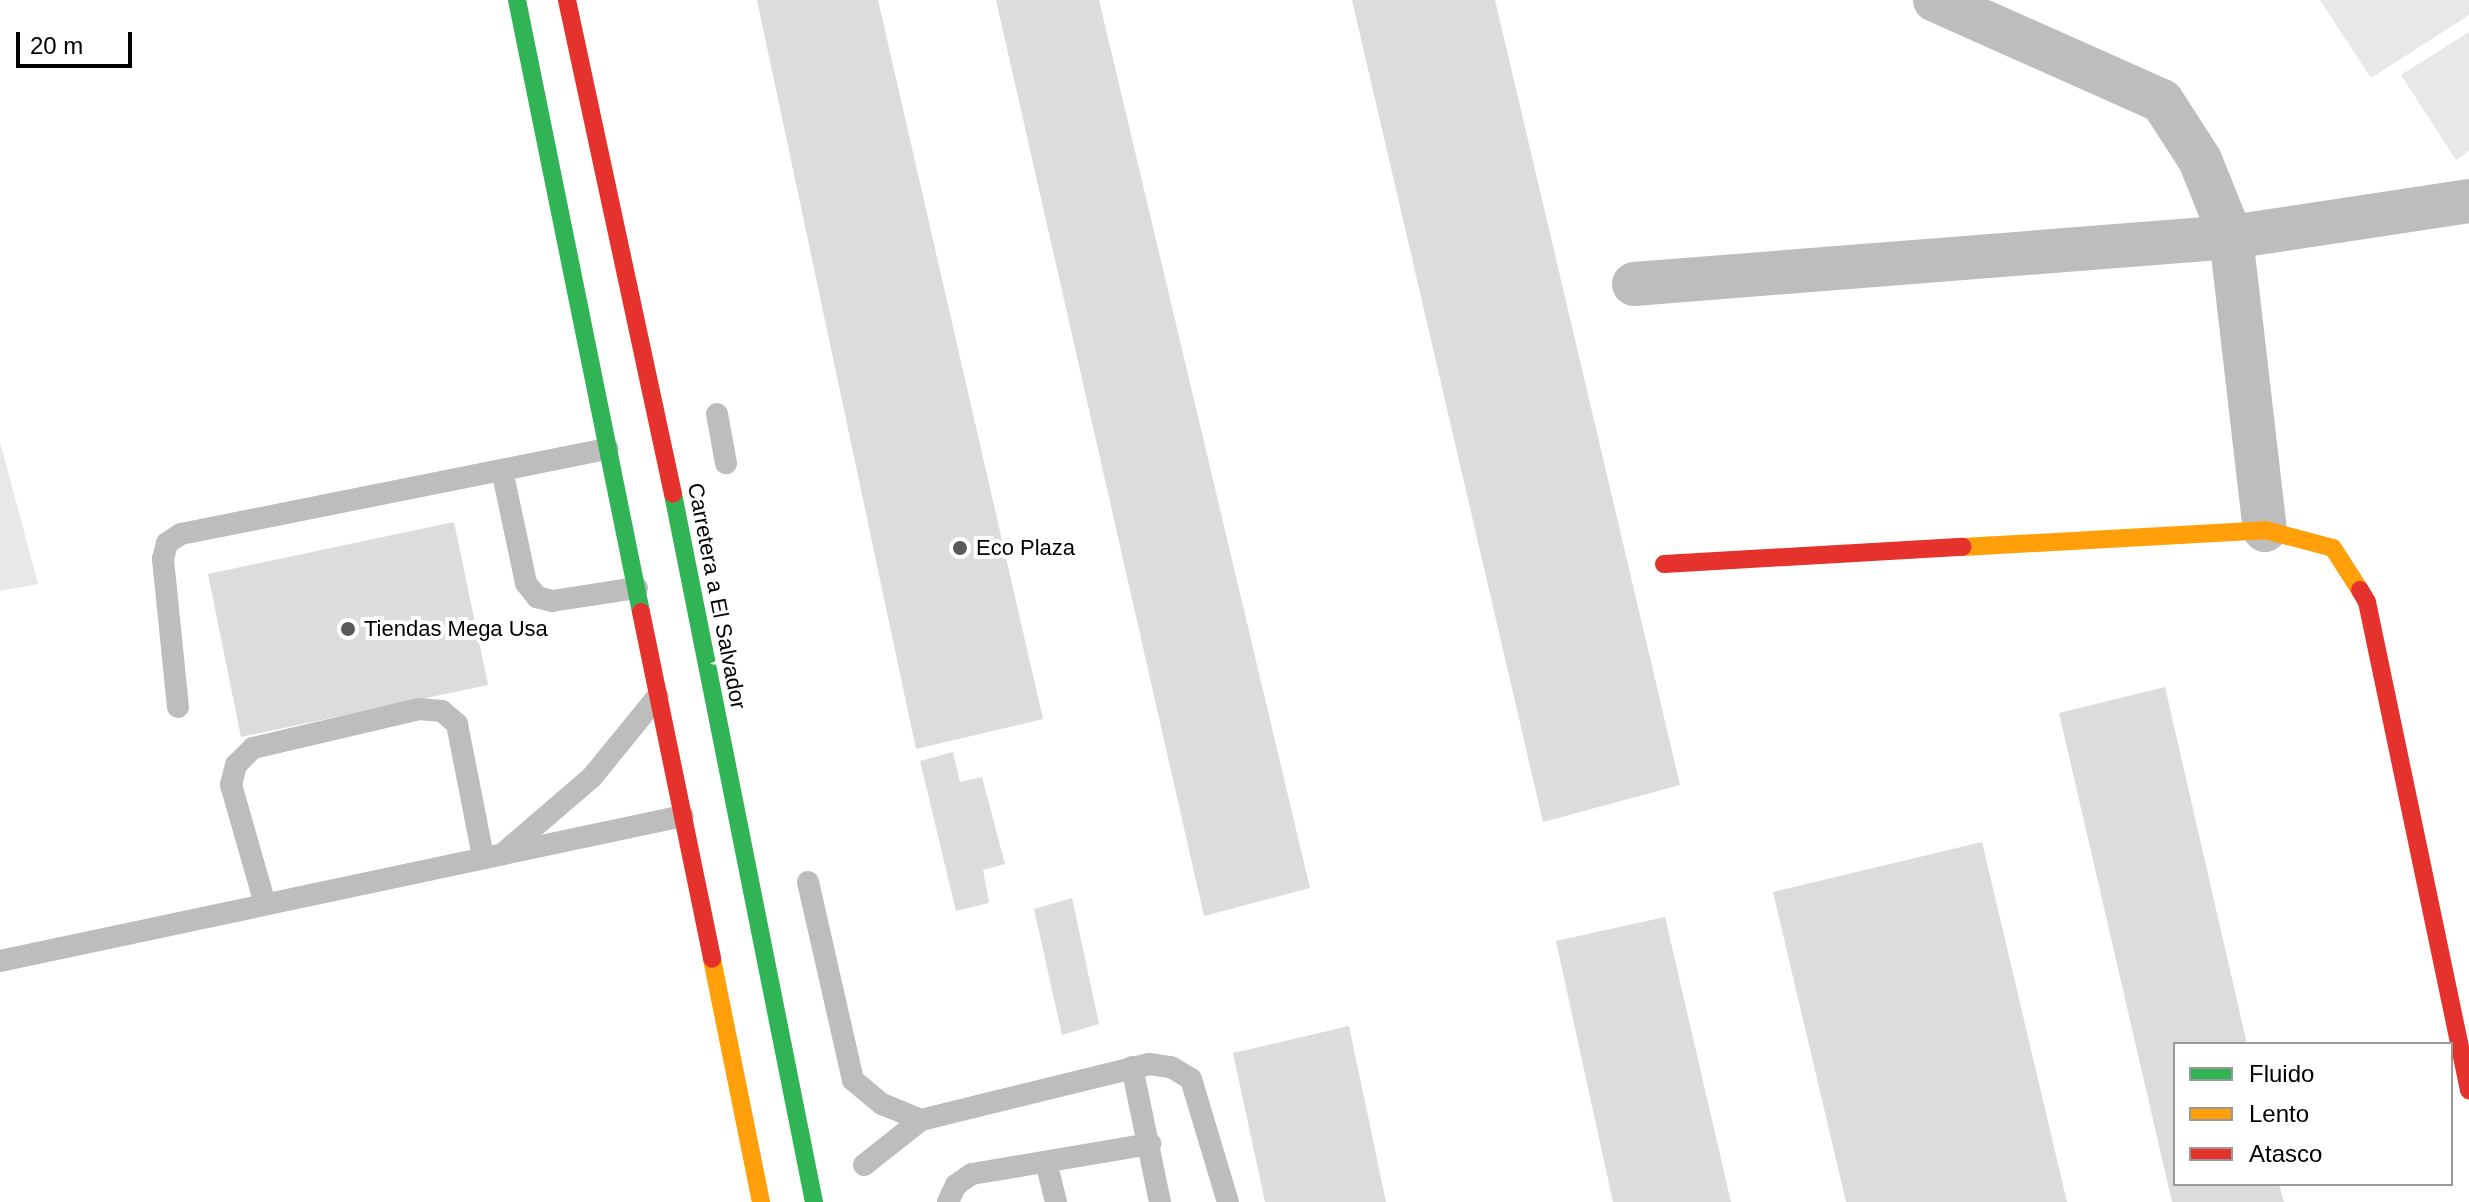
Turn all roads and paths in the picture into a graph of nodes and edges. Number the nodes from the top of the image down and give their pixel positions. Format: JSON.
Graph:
{"nodes":[{"id":1,"x":517,"y":0,"type":"edge"},
{"id":2,"x":567,"y":0,"type":"edge"},
{"id":3,"x":1935,"y":0,"type":"edge"},
{"id":4,"x":2469,"y":201,"type":"edge"},
{"id":5,"x":2231,"y":237,"type":"junction"},
{"id":6,"x":1634,"y":284,"type":"dead end"},
{"id":7,"x":717,"y":414,"type":"dead end"},
{"id":8,"x":608,"y":449,"type":"junction"},
{"id":9,"x":726,"y":463,"type":"dead end"},
{"id":10,"x":502,"y":470,"type":"junction"},
{"id":11,"x":2265,"y":530,"type":"junction"},
{"id":12,"x":1664,"y":564,"type":"dead end"},
{"id":13,"x":637,"y":588,"type":"junction"},
{"id":14,"x":659,"y":695,"type":"junction"},
{"id":15,"x":178,"y":707,"type":"dead end"},
{"id":16,"x":683,"y":816,"type":"junction"},
{"id":17,"x":494,"y":854,"type":"junction"},
{"id":18,"x":808,"y":882,"type":"dead end"},
{"id":19,"x":265,"y":904,"type":"junction"},
{"id":20,"x":0,"y":961,"type":"edge"},
{"id":21,"x":1132,"y":1067,"type":"junction"},
{"id":22,"x":2469,"y":1090,"type":"edge"},
{"id":23,"x":921,"y":1120,"type":"junction"},
{"id":24,"x":1150,"y":1144,"type":"junction"},
{"id":25,"x":1046,"y":1162,"type":"junction"},
{"id":26,"x":864,"y":1165,"type":"dead end"},
{"id":27,"x":761,"y":1202,"type":"edge"},
{"id":28,"x":814,"y":1202,"type":"edge"},
{"id":29,"x":948,"y":1202,"type":"edge"},
{"id":30,"x":1056,"y":1202,"type":"edge"},
{"id":31,"x":1160,"y":1202,"type":"edge"},
{"id":32,"x":1228,"y":1202,"type":"edge"}],
"edges":[{"from":1,"to":8,"type":"main road"},
{"from":2,"to":28,"type":"main road","name":"Carretera a El Salvador"},
{"from":3,"to":5,"type":"street"},
{"from":4,"to":5,"type":"street"},
{"from":5,"to":6,"type":"street"},
{"from":5,"to":11,"type":"street"},
{"from":7,"to":9,"type":"lane"},
{"from":8,"to":10,"type":"lane"},
{"from":8,"to":13,"type":"main road"},
{"from":10,"to":13,"type":"lane"},
{"from":10,"to":15,"type":"lane"},
{"from":11,"to":12,"type":"main road"},
{"from":11,"to":22,"type":"main road"},
{"from":13,"to":14,"type":"main road"},
{"from":14,"to":16,"type":"main road"},
{"from":14,"to":17,"type":"lane"},
{"from":16,"to":17,"type":"lane"},
{"from":16,"to":27,"type":"main road"},
{"from":17,"to":19,"type":"lane"},
{"from":17,"to":19,"type":"lane"},
{"from":18,"to":23,"type":"lane"},
{"from":19,"to":20,"type":"lane"},
{"from":21,"to":23,"type":"lane"},
{"from":21,"to":24,"type":"lane"},
{"from":21,"to":32,"type":"lane"},
{"from":23,"to":26,"type":"lane"},
{"from":24,"to":25,"type":"lane"},
{"from":24,"to":31,"type":"lane"},
{"from":25,"to":29,"type":"lane"},
{"from":25,"to":30,"type":"lane"}]}
